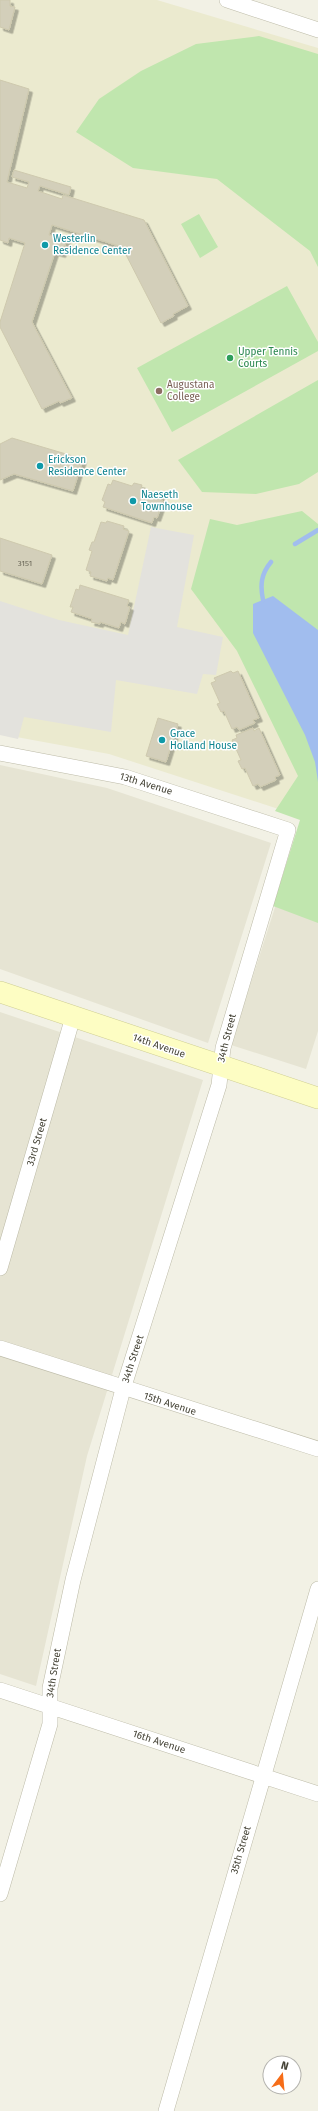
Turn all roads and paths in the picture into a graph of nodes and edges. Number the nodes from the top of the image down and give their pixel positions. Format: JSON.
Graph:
{"nodes":[{"id":1,"x":227,"y":0,"type":"edge"},
{"id":2,"x":318,"y":30,"type":"edge"},
{"id":3,"x":0,"y":753,"type":"edge"},
{"id":4,"x":288,"y":830,"type":"joint"},
{"id":5,"x":0,"y":992,"type":"edge"},
{"id":6,"x":73,"y":1017,"type":"junction"},
{"id":7,"x":220,"y":1066,"type":"junction"},
{"id":8,"x":318,"y":1098,"type":"edge"},
{"id":9,"x":0,"y":1268,"type":"edge"},
{"id":10,"x":0,"y":1348,"type":"edge"},
{"id":11,"x":123,"y":1389,"type":"junction"},
{"id":12,"x":318,"y":1449,"type":"edge"},
{"id":13,"x":318,"y":1589,"type":"edge"},
{"id":14,"x":0,"y":1690,"type":"edge"},
{"id":15,"x":50,"y":1706,"type":"junction"},
{"id":16,"x":263,"y":1776,"type":"junction"},
{"id":17,"x":318,"y":1794,"type":"edge"},
{"id":18,"x":0,"y":1894,"type":"edge"},
{"id":19,"x":166,"y":2111,"type":"edge"}],
"edges":[{"from":1,"to":2,"type":"street"},
{"from":3,"to":4,"type":"street","name":"13th Avenue"},
{"from":4,"to":7,"type":"street","name":"34th Street"},
{"from":5,"to":6,"type":"street","name":"14th Avenue"},
{"from":6,"to":7,"type":"street","name":"14th Avenue"},
{"from":6,"to":9,"type":"street","name":"33rd Street"},
{"from":7,"to":8,"type":"street","name":"14th Avenue"},
{"from":7,"to":11,"type":"street","name":"34th Street"},
{"from":10,"to":11,"type":"street","name":"15th Avenue"},
{"from":11,"to":12,"type":"street","name":"15th Avenue"},
{"from":11,"to":15,"type":"street","name":"34th Street"},
{"from":13,"to":16,"type":"street","name":"35th Street"},
{"from":14,"to":15,"type":"street","name":"16th Avenue"},
{"from":15,"to":16,"type":"street","name":"16th Avenue"},
{"from":15,"to":18,"type":"street","name":"34th Street"},
{"from":16,"to":17,"type":"street","name":"16th Avenue"},
{"from":16,"to":19,"type":"street","name":"35th Street"}]}
